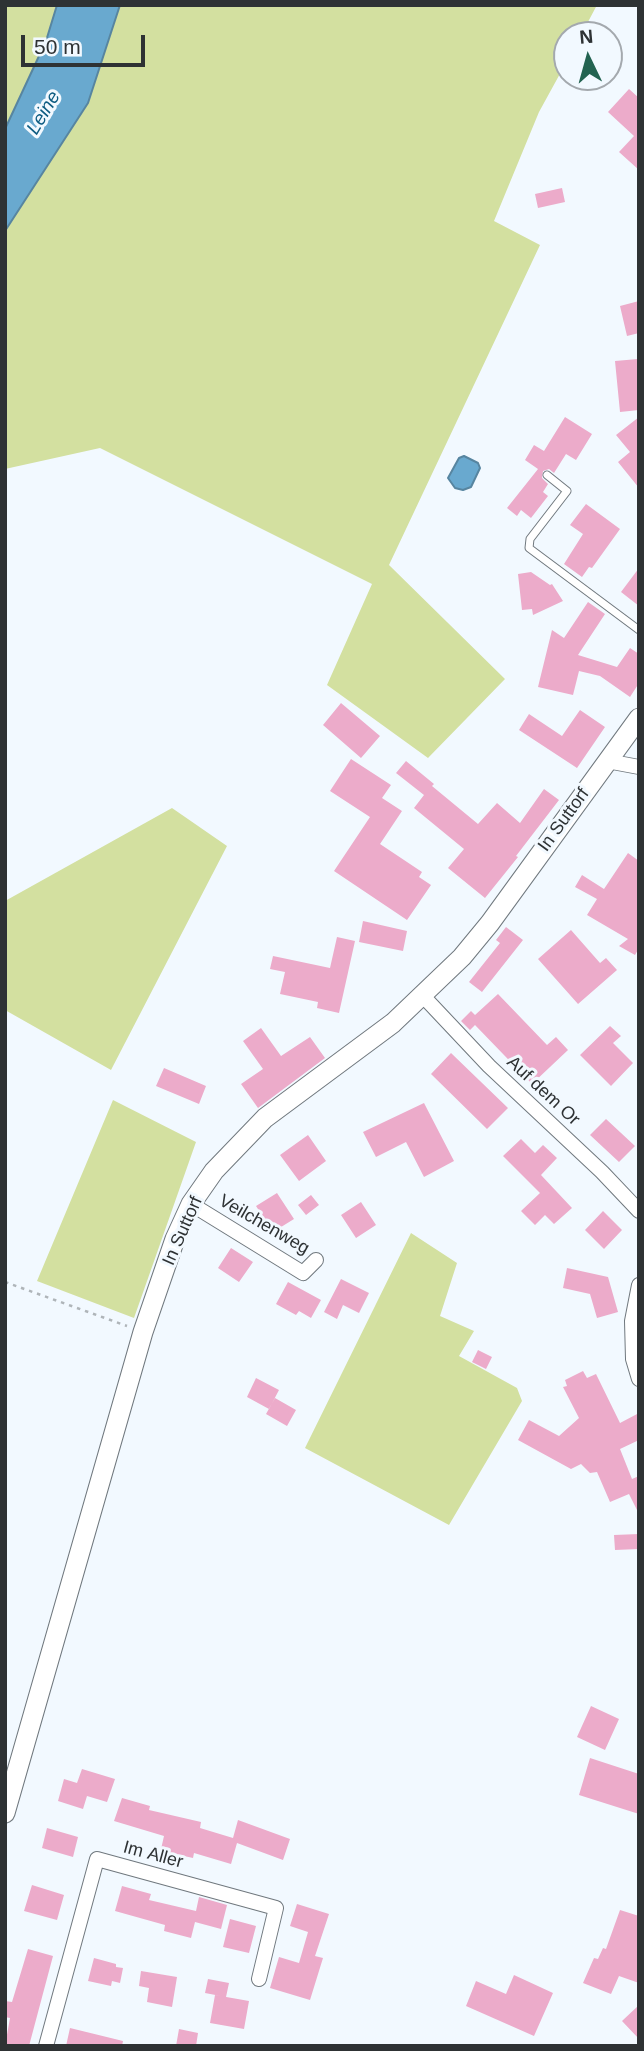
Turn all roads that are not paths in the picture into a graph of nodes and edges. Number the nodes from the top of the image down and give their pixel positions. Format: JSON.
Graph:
{"nodes":[{"id":1,"x":547,"y":475,"type":"dead end"},
{"id":2,"x":639,"y":630,"type":"edge"},
{"id":3,"x":639,"y":718,"type":"edge"},
{"id":4,"x":607,"y":761,"type":"junction"},
{"id":5,"x":639,"y":767,"type":"edge"},
{"id":6,"x":423,"y":996,"type":"junction"},
{"id":7,"x":191,"y":1204,"type":"junction"},
{"id":8,"x":639,"y":1211,"type":"edge"},
{"id":9,"x":316,"y":1260,"type":"dead end"},
{"id":10,"x":639,"y":1285,"type":"edge"},
{"id":11,"x":639,"y":1378,"type":"edge"},
{"id":12,"x":5,"y":1813,"type":"edge"},
{"id":13,"x":258,"y":1979,"type":"dead end"},
{"id":14,"x":47,"y":2046,"type":"edge"}],
"edges":[{"from":1,"to":2,"type":"lane"},
{"from":3,"to":4,"type":"main road","name":"In Suttorf"},
{"from":4,"to":5,"type":"street"},
{"from":4,"to":6,"type":"main road","name":"In Suttorf"},
{"from":6,"to":7,"type":"main road","name":"In Suttorf"},
{"from":6,"to":8,"type":"street","name":"Auf dem Or"},
{"from":7,"to":9,"type":"street","name":"Veilchenweg"},
{"from":7,"to":12,"type":"main road","name":"In Suttorf"},
{"from":10,"to":11,"type":"street"},
{"from":13,"to":14,"type":"street","name":"Im Aller"}]}
